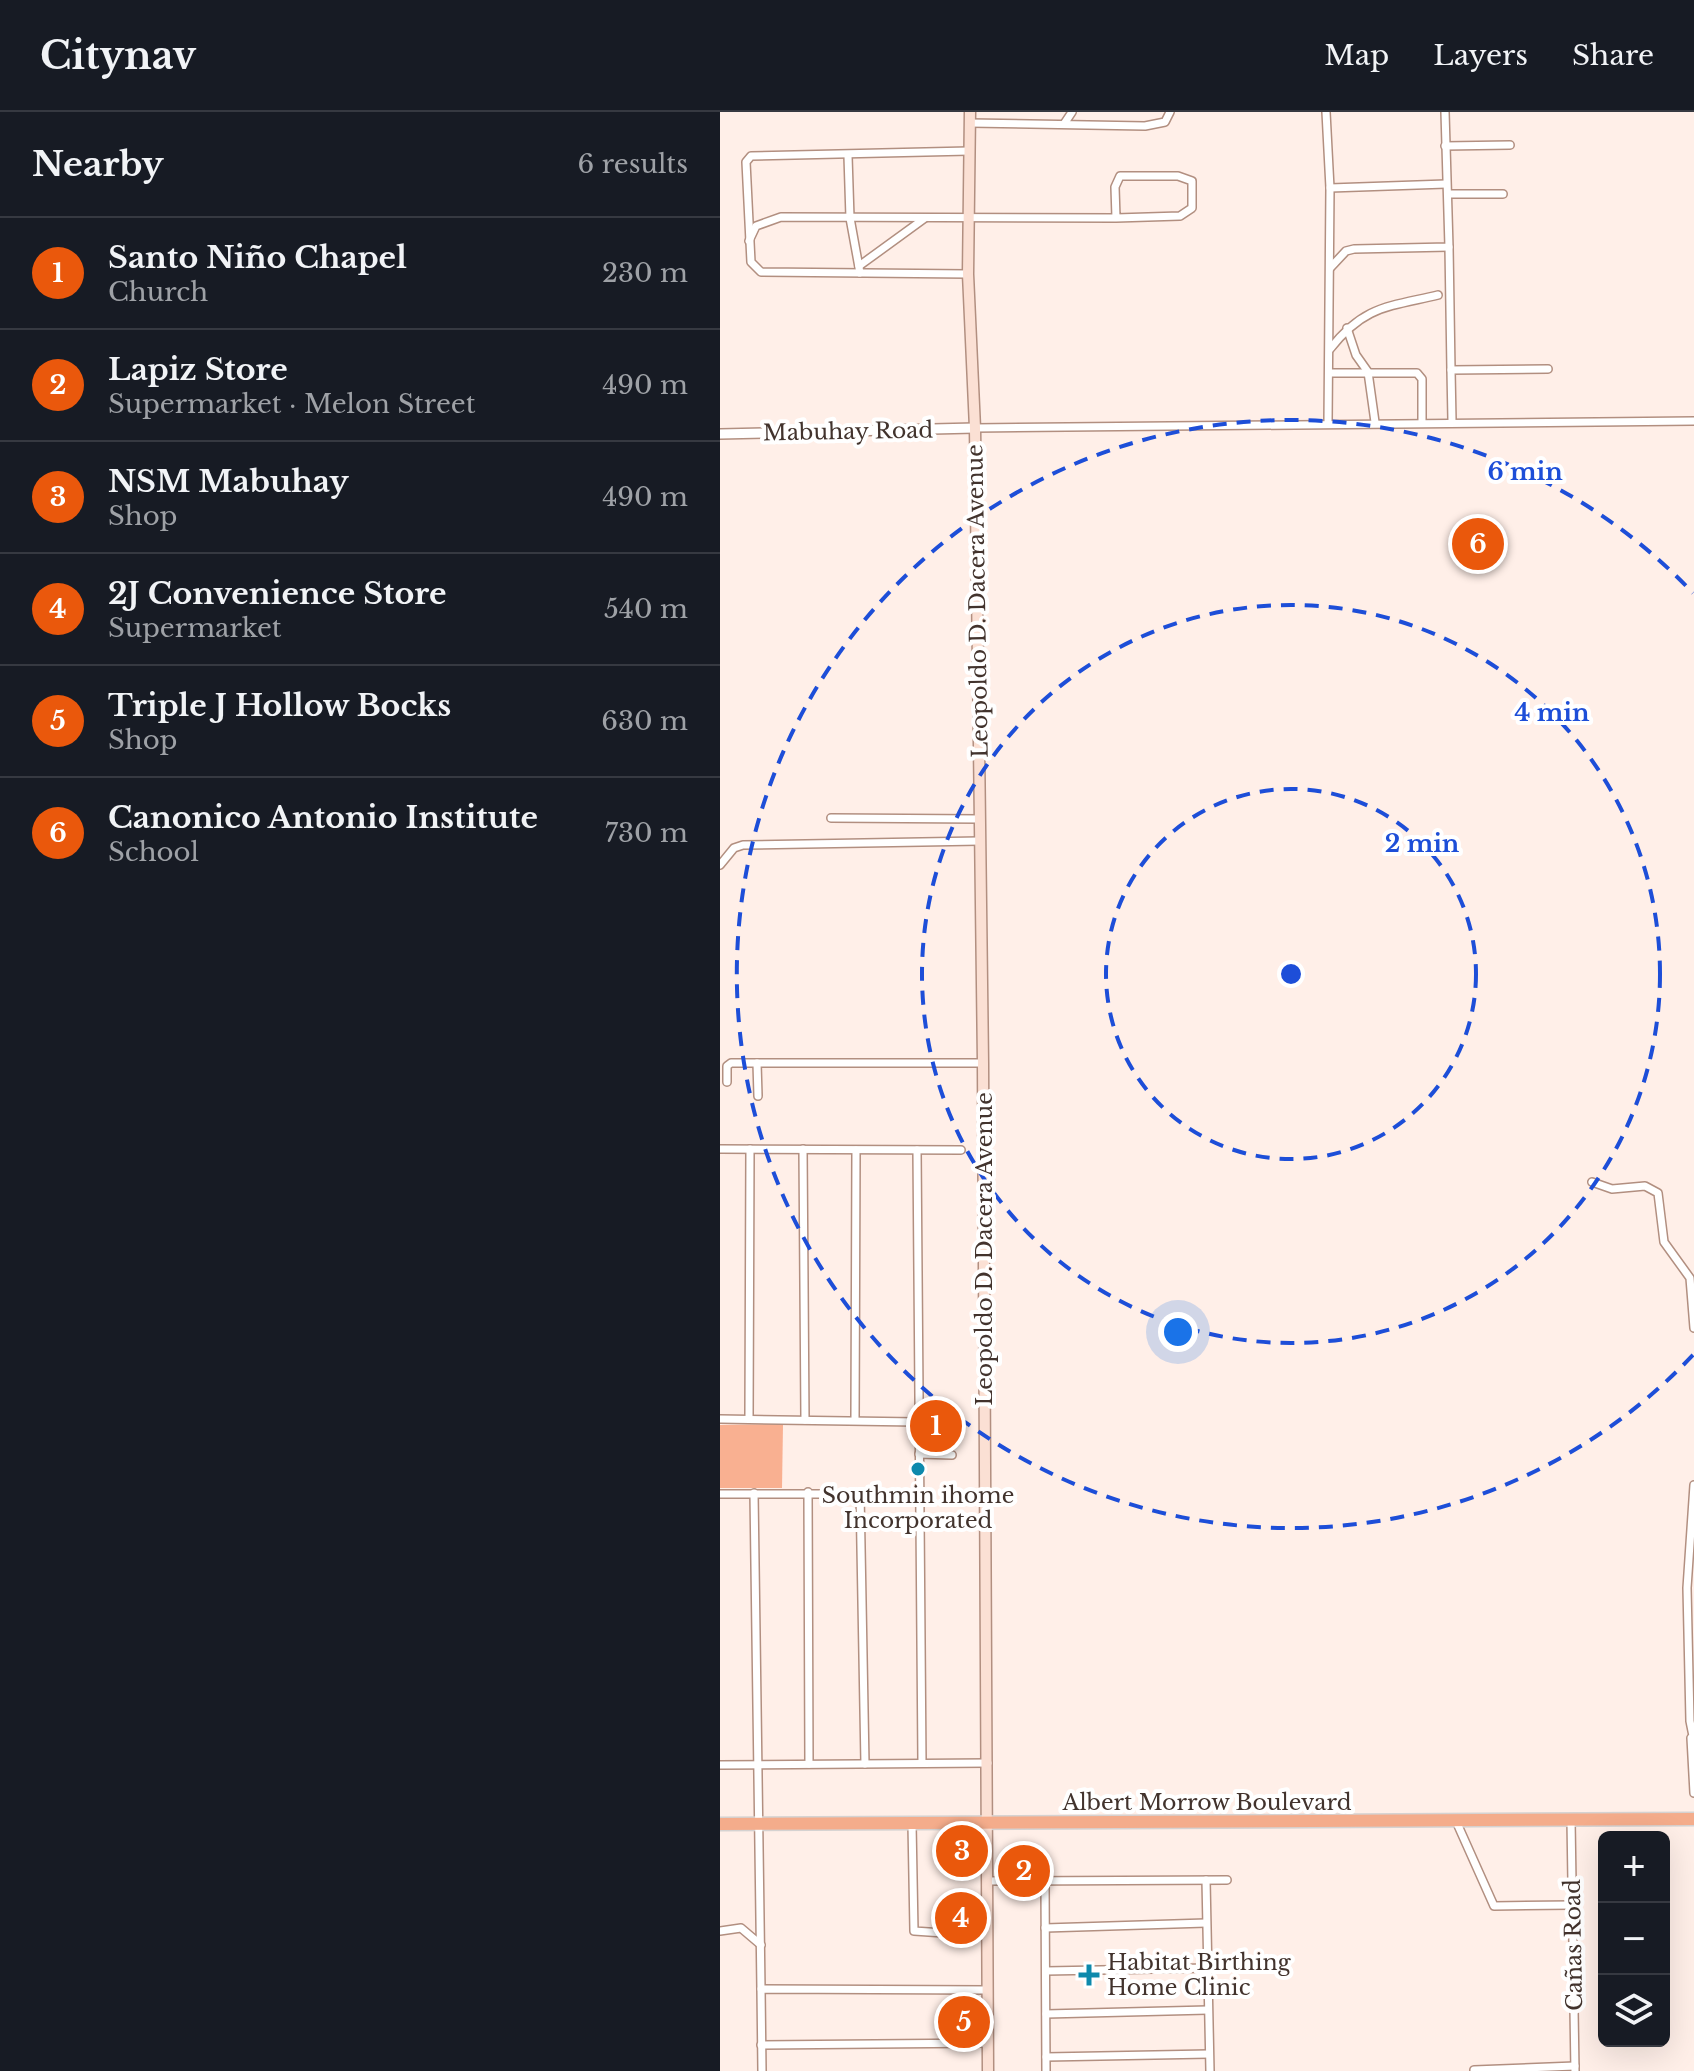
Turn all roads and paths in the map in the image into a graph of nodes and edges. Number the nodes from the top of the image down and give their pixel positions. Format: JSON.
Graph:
{"nodes":[{"id":1,"x":1072,"y":112,"type":"edge"},
{"id":2,"x":1170,"y":112,"type":"edge"},
{"id":3,"x":1326,"y":112,"type":"edge"},
{"id":4,"x":1445,"y":112,"type":"edge"},
{"id":5,"x":970,"y":117,"type":"edge"},
{"id":6,"x":1064,"y":124,"type":"junction"},
{"id":7,"x":1510,"y":145,"type":"dead end"},
{"id":8,"x":1445,"y":146,"type":"junction"},
{"id":9,"x":969,"y":151,"type":"junction"},
{"id":10,"x":848,"y":156,"type":"junction"},
{"id":11,"x":1446,"y":184,"type":"junction"},
{"id":12,"x":1330,"y":188,"type":"junction"},
{"id":13,"x":1448,"y":194,"type":"junction"},
{"id":14,"x":1503,"y":194,"type":"dead end"},
{"id":15,"x":926,"y":217,"type":"junction"},
{"id":16,"x":850,"y":218,"type":"junction"},
{"id":17,"x":1116,"y":218,"type":"junction"},
{"id":18,"x":968,"y":219,"type":"junction"},
{"id":19,"x":749,"y":241,"type":"junction"},
{"id":20,"x":1449,"y":247,"type":"junction"},
{"id":21,"x":1330,"y":268,"type":"junction"},
{"id":22,"x":860,"y":269,"type":"junction"},
{"id":23,"x":968,"y":274,"type":"junction"},
{"id":24,"x":1438,"y":295,"type":"dead end"},
{"id":25,"x":1347,"y":328,"type":"junction"},
{"id":26,"x":1330,"y":349,"type":"junction"},
{"id":27,"x":1548,"y":369,"type":"dead end"},
{"id":28,"x":1451,"y":370,"type":"junction"},
{"id":29,"x":1368,"y":372,"type":"junction"},
{"id":30,"x":1329,"y":373,"type":"junction"},
{"id":31,"x":1422,"y":421,"type":"junction"},
{"id":32,"x":1452,"y":421,"type":"junction"},
{"id":33,"x":1694,"y":421,"type":"edge"},
{"id":34,"x":1375,"y":422,"type":"junction"},
{"id":35,"x":1328,"y":423,"type":"junction"},
{"id":36,"x":975,"y":428,"type":"junction"},
{"id":37,"x":720,"y":434,"type":"edge"},
{"id":38,"x":831,"y":818,"type":"dead end"},
{"id":39,"x":980,"y":819,"type":"junction"},
{"id":40,"x":980,"y":841,"type":"junction"},
{"id":41,"x":720,"y":865,"type":"edge"},
{"id":42,"x":757,"y":1063,"type":"junction"},
{"id":43,"x":983,"y":1063,"type":"junction"},
{"id":44,"x":727,"y":1082,"type":"dead end"},
{"id":45,"x":758,"y":1096,"type":"dead end"},
{"id":46,"x":720,"y":1149,"type":"edge"},
{"id":47,"x":750,"y":1149,"type":"junction"},
{"id":48,"x":803,"y":1149,"type":"junction"},
{"id":49,"x":856,"y":1150,"type":"junction"},
{"id":50,"x":917,"y":1150,"type":"junction"},
{"id":51,"x":961,"y":1150,"type":"dead end"},
{"id":52,"x":1592,"y":1182,"type":"dead end"},
{"id":53,"x":1694,"y":1328,"type":"edge"},
{"id":54,"x":720,"y":1419,"type":"edge"},
{"id":55,"x":749,"y":1419,"type":"junction"},
{"id":56,"x":805,"y":1420,"type":"junction"},
{"id":57,"x":855,"y":1420,"type":"junction"},
{"id":58,"x":917,"y":1422,"type":"junction"},
{"id":59,"x":919,"y":1454,"type":"junction"},
{"id":60,"x":952,"y":1455,"type":"dead end"},
{"id":61,"x":1694,"y":1485,"type":"edge"},
{"id":62,"x":808,"y":1492,"type":"junction"},
{"id":63,"x":754,"y":1493,"type":"junction"},
{"id":64,"x":860,"y":1493,"type":"junction"},
{"id":65,"x":720,"y":1494,"type":"edge"},
{"id":66,"x":919,"y":1494,"type":"junction"},
{"id":67,"x":1692,"y":1738,"type":"edge"},
{"id":68,"x":922,"y":1763,"type":"junction"},
{"id":69,"x":988,"y":1763,"type":"junction"},
{"id":70,"x":756,"y":1764,"type":"junction"},
{"id":71,"x":809,"y":1764,"type":"junction"},
{"id":72,"x":865,"y":1764,"type":"junction"},
{"id":73,"x":720,"y":1765,"type":"edge"},
{"id":74,"x":1694,"y":1793,"type":"edge"},
{"id":75,"x":1694,"y":1819,"type":"edge"},
{"id":76,"x":1571,"y":1820,"type":"junction"},
{"id":77,"x":1456,"y":1821,"type":"junction"},
{"id":78,"x":720,"y":1824,"type":"edge"},
{"id":79,"x":757,"y":1824,"type":"junction"},
{"id":80,"x":912,"y":1824,"type":"junction"},
{"id":81,"x":989,"y":1824,"type":"junction"},
{"id":82,"x":1206,"y":1880,"type":"junction"},
{"id":83,"x":1227,"y":1880,"type":"dead end"},
{"id":84,"x":988,"y":1881,"type":"junction"},
{"id":85,"x":1045,"y":1882,"type":"junction"},
{"id":86,"x":1572,"y":1905,"type":"junction"},
{"id":87,"x":1206,"y":1923,"type":"junction"},
{"id":88,"x":1045,"y":1928,"type":"junction"},
{"id":89,"x":720,"y":1931,"type":"edge"},
{"id":90,"x":988,"y":1936,"type":"junction"},
{"id":91,"x":761,"y":1945,"type":"junction"},
{"id":92,"x":1208,"y":1968,"type":"junction"},
{"id":93,"x":1046,"y":1971,"type":"junction"},
{"id":94,"x":761,"y":1989,"type":"junction"},
{"id":95,"x":988,"y":1990,"type":"junction"},
{"id":96,"x":1208,"y":2010,"type":"junction"},
{"id":97,"x":1046,"y":2014,"type":"junction"},
{"id":98,"x":988,"y":2043,"type":"junction"},
{"id":99,"x":761,"y":2045,"type":"junction"},
{"id":100,"x":1209,"y":2054,"type":"junction"},
{"id":101,"x":1046,"y":2057,"type":"junction"},
{"id":102,"x":1575,"y":2068,"type":"edge"},
{"id":103,"x":1474,"y":2070,"type":"edge"},
{"id":104,"x":1539,"y":2070,"type":"edge"},
{"id":105,"x":762,"y":2071,"type":"edge"},
{"id":106,"x":988,"y":2071,"type":"edge"},
{"id":107,"x":1046,"y":2071,"type":"edge"},
{"id":108,"x":1210,"y":2071,"type":"edge"}],
"edges":[{"from":1,"to":6,"type":"street"},
{"from":2,"to":6,"type":"street"},
{"from":3,"to":12,"type":"street"},
{"from":4,"to":8,"type":"street"},
{"from":5,"to":6,"type":"street"},
{"from":5,"to":9,"type":"main road","name":"Leopoldo D. Dacera Avenue"},
{"from":7,"to":8,"type":"street"},
{"from":8,"to":11,"type":"street"},
{"from":9,"to":10,"type":"street"},
{"from":9,"to":18,"type":"main road","name":"Leopoldo D. Dacera Avenue"},
{"from":10,"to":16,"type":"street"},
{"from":10,"to":19,"type":"street"},
{"from":11,"to":12,"type":"street"},
{"from":11,"to":13,"type":"street"},
{"from":12,"to":21,"type":"street"},
{"from":13,"to":14,"type":"street"},
{"from":13,"to":20,"type":"street"},
{"from":15,"to":16,"type":"street"},
{"from":15,"to":18,"type":"street"},
{"from":15,"to":22,"type":"street"},
{"from":16,"to":19,"type":"street"},
{"from":16,"to":22,"type":"street"},
{"from":17,"to":17,"type":"street"},
{"from":17,"to":18,"type":"street"},
{"from":18,"to":23,"type":"main road","name":"Leopoldo D. Dacera Avenue"},
{"from":19,"to":22,"type":"street"},
{"from":20,"to":21,"type":"street"},
{"from":20,"to":28,"type":"street"},
{"from":21,"to":26,"type":"street"},
{"from":22,"to":23,"type":"street"},
{"from":23,"to":36,"type":"main road","name":"Leopoldo D. Dacera Avenue"},
{"from":24,"to":25,"type":"street"},
{"from":25,"to":26,"type":"street"},
{"from":25,"to":29,"type":"street"},
{"from":26,"to":30,"type":"street"},
{"from":27,"to":28,"type":"street"},
{"from":28,"to":32,"type":"street"},
{"from":29,"to":30,"type":"street"},
{"from":29,"to":31,"type":"street"},
{"from":29,"to":34,"type":"street"},
{"from":30,"to":35,"type":"street"},
{"from":31,"to":32,"type":"street"},
{"from":31,"to":34,"type":"street"},
{"from":32,"to":33,"type":"street"},
{"from":34,"to":35,"type":"street"},
{"from":35,"to":36,"type":"street"},
{"from":36,"to":37,"type":"street","name":"Mabuhay Road"},
{"from":36,"to":39,"type":"main road","name":"Leopoldo D. Dacera Avenue"},
{"from":38,"to":39,"type":"street"},
{"from":39,"to":40,"type":"main road","name":"Leopoldo D. Dacera Avenue"},
{"from":40,"to":41,"type":"street"},
{"from":40,"to":43,"type":"main road","name":"Leopoldo D. Dacera Avenue"},
{"from":42,"to":43,"type":"street"},
{"from":42,"to":44,"type":"street"},
{"from":42,"to":45,"type":"street"},
{"from":43,"to":69,"type":"main road","name":"Leopoldo D. Dacera Avenue"},
{"from":46,"to":47,"type":"street"},
{"from":47,"to":48,"type":"street"},
{"from":47,"to":55,"type":"street"},
{"from":48,"to":49,"type":"street"},
{"from":48,"to":56,"type":"street"},
{"from":49,"to":50,"type":"street"},
{"from":49,"to":57,"type":"street"},
{"from":50,"to":51,"type":"street"},
{"from":50,"to":58,"type":"street"},
{"from":52,"to":53,"type":"street"},
{"from":54,"to":55,"type":"street"},
{"from":55,"to":56,"type":"street"},
{"from":56,"to":57,"type":"street"},
{"from":57,"to":58,"type":"street"},
{"from":58,"to":59,"type":"street"},
{"from":59,"to":60,"type":"street"},
{"from":59,"to":66,"type":"street"},
{"from":61,"to":67,"type":"street"},
{"from":62,"to":63,"type":"street"},
{"from":62,"to":64,"type":"street"},
{"from":62,"to":71,"type":"street"},
{"from":63,"to":65,"type":"street"},
{"from":63,"to":70,"type":"street"},
{"from":64,"to":66,"type":"street"},
{"from":64,"to":72,"type":"street"},
{"from":66,"to":68,"type":"street"},
{"from":67,"to":74,"type":"street"},
{"from":68,"to":69,"type":"street"},
{"from":68,"to":72,"type":"street"},
{"from":69,"to":81,"type":"main road","name":"Leopoldo D. Dacera Avenue"},
{"from":70,"to":71,"type":"street"},
{"from":70,"to":73,"type":"street"},
{"from":70,"to":79,"type":"street"},
{"from":71,"to":72,"type":"street"},
{"from":75,"to":76,"type":"highway","name":"Albert Morrow Boulevard"},
{"from":76,"to":77,"type":"highway","name":"Albert Morrow Boulevard"},
{"from":76,"to":86,"type":"street","name":"Cañas Road"},
{"from":77,"to":81,"type":"highway","name":"Albert Morrow Boulevard"},
{"from":77,"to":86,"type":"street"},
{"from":78,"to":79,"type":"highway","name":"Albert Morrow Boulevard"},
{"from":79,"to":80,"type":"highway","name":"Albert Morrow Boulevard"},
{"from":79,"to":91,"type":"street"},
{"from":80,"to":81,"type":"highway","name":"Albert Morrow Boulevard"},
{"from":80,"to":90,"type":"street"},
{"from":81,"to":84,"type":"main road","name":"Leopoldo D. Dacera Avenue"},
{"from":82,"to":83,"type":"street"},
{"from":82,"to":85,"type":"street"},
{"from":82,"to":87,"type":"street"},
{"from":84,"to":85,"type":"street"},
{"from":84,"to":90,"type":"main road","name":"Leopoldo D. Dacera Avenue"},
{"from":85,"to":88,"type":"street"},
{"from":86,"to":102,"type":"street","name":"Cañas Road"},
{"from":87,"to":88,"type":"street"},
{"from":87,"to":92,"type":"street"},
{"from":88,"to":93,"type":"street"},
{"from":89,"to":91,"type":"street"},
{"from":90,"to":95,"type":"main road","name":"Leopoldo D. Dacera Avenue"},
{"from":91,"to":94,"type":"street"},
{"from":92,"to":93,"type":"street"},
{"from":92,"to":96,"type":"street"},
{"from":93,"to":97,"type":"street"},
{"from":94,"to":95,"type":"street"},
{"from":94,"to":99,"type":"street"},
{"from":95,"to":98,"type":"main road","name":"Leopoldo D. Dacera Avenue"},
{"from":96,"to":97,"type":"street"},
{"from":96,"to":100,"type":"street"},
{"from":97,"to":101,"type":"street"},
{"from":98,"to":99,"type":"street"},
{"from":98,"to":106,"type":"main road","name":"Leopoldo D. Dacera Avenue"},
{"from":99,"to":105,"type":"street"},
{"from":100,"to":101,"type":"street"},
{"from":100,"to":108,"type":"street"},
{"from":101,"to":107,"type":"street"},
{"from":102,"to":104,"type":"street"},
{"from":103,"to":104,"type":"street"}]}
